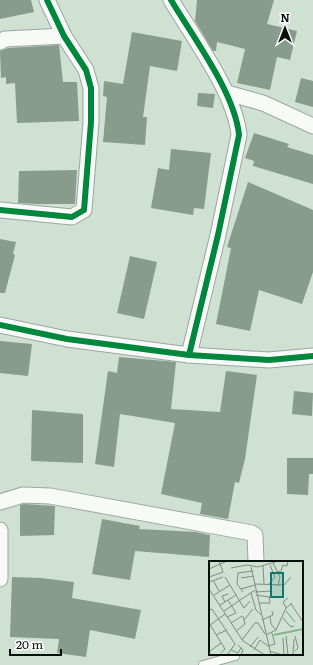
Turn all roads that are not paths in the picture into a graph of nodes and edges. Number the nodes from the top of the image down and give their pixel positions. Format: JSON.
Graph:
{"nodes":[{"id":1,"x":47,"y":0,"type":"edge"},
{"id":2,"x":171,"y":0,"type":"edge"},
{"id":3,"x":64,"y":36,"type":"junction"},
{"id":4,"x":0,"y":42,"type":"edge"},
{"id":5,"x":227,"y":94,"type":"junction"},
{"id":6,"x":313,"y":126,"type":"edge"},
{"id":7,"x":0,"y":210,"type":"edge"},
{"id":8,"x":0,"y":325,"type":"edge"},
{"id":9,"x":189,"y":355,"type":"junction"},
{"id":10,"x":313,"y":356,"type":"edge"},
{"id":11,"x":0,"y":502,"type":"edge"},
{"id":12,"x":0,"y":530,"type":"edge"},
{"id":13,"x":256,"y":561,"type":"edge"},
{"id":14,"x":0,"y":579,"type":"edge"},
{"id":15,"x":235,"y":656,"type":"dead end"},
{"id":16,"x":203,"y":665,"type":"edge"}],
"edges":[{"from":1,"to":3,"type":"street"},
{"from":2,"to":5,"type":"street"},
{"from":3,"to":4,"type":"street"},
{"from":3,"to":7,"type":"street"},
{"from":5,"to":6,"type":"street"},
{"from":5,"to":9,"type":"street"},
{"from":8,"to":9,"type":"street"},
{"from":9,"to":10,"type":"street"},
{"from":11,"to":13,"type":"street"},
{"from":12,"to":14,"type":"street"},
{"from":15,"to":16,"type":"lane"}]}
